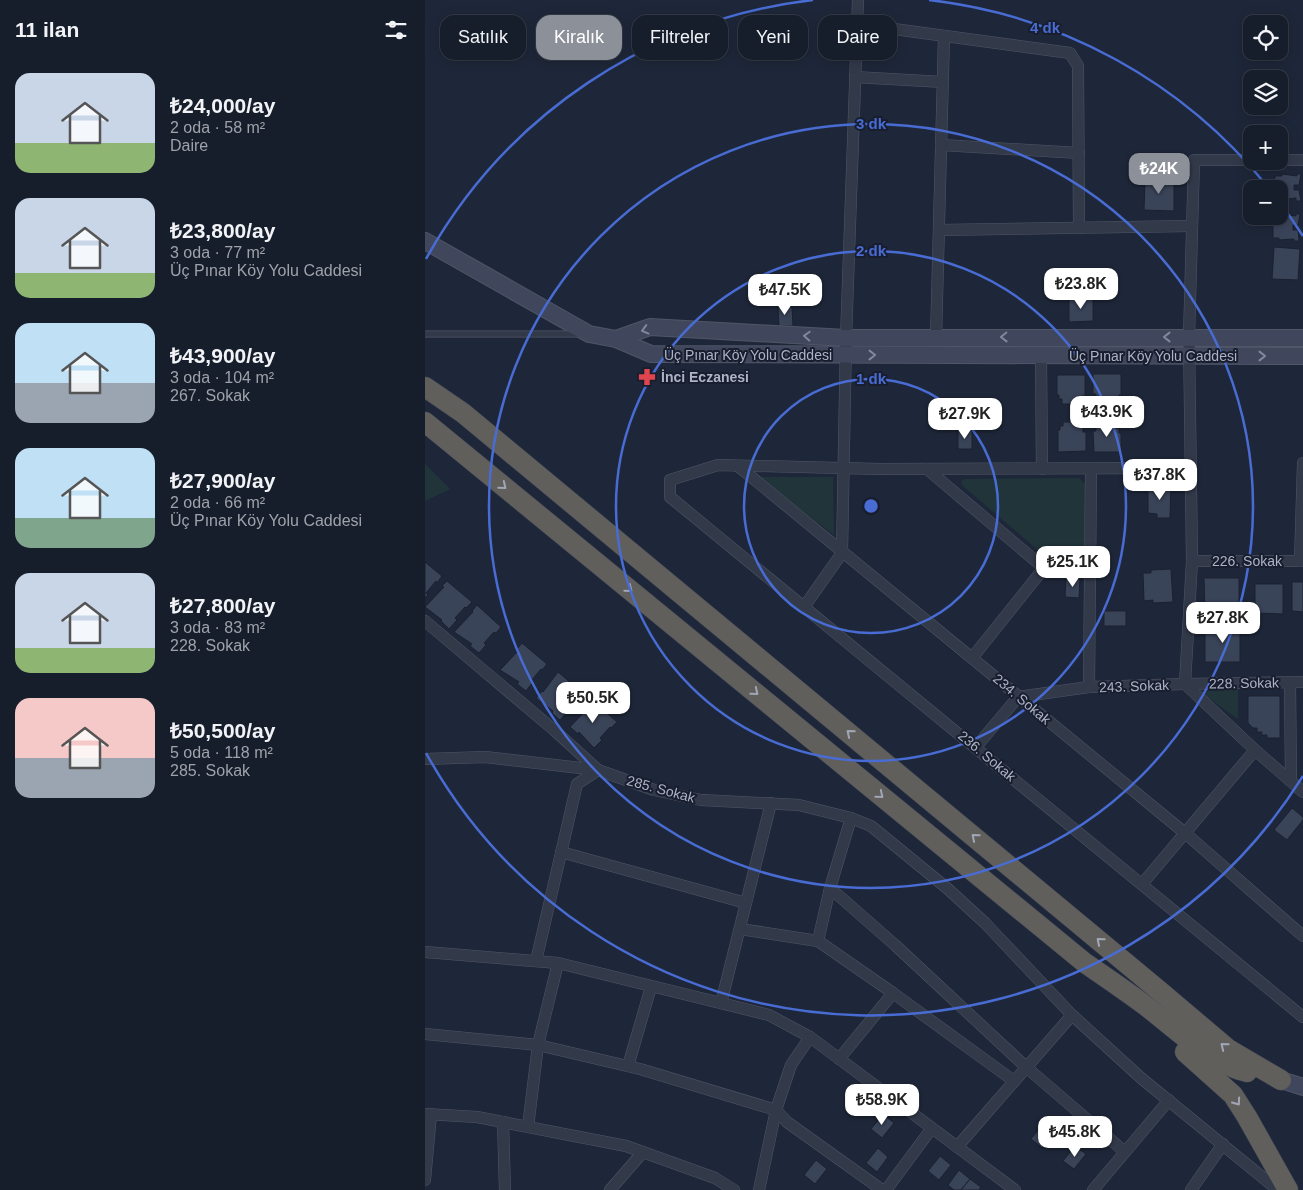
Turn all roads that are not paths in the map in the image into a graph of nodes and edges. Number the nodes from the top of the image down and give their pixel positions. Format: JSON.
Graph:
{"nodes":[{"id":1,"x":858,"y":0,"type":"edge"},
{"id":2,"x":857,"y":15,"type":"edge"},
{"id":3,"x":897,"y":30,"type":"edge"},
{"id":4,"x":944,"y":36,"type":"junction"},
{"id":5,"x":856,"y":60,"type":"edge"},
{"id":6,"x":855,"y":76,"type":"junction"},
{"id":7,"x":943,"y":82,"type":"junction"},
{"id":8,"x":941,"y":145,"type":"junction"},
{"id":9,"x":1079,"y":153,"type":"junction"},
{"id":10,"x":1243,"y":160,"type":"edge"},
{"id":11,"x":1288,"y":160,"type":"edge"},
{"id":12,"x":1303,"y":160,"type":"edge"},
{"id":13,"x":1193,"y":226,"type":"junction"},
{"id":14,"x":1079,"y":228,"type":"junction"},
{"id":15,"x":939,"y":230,"type":"junction"},
{"id":16,"x":425,"y":241,"type":"edge"},
{"id":17,"x":425,"y":334,"type":"edge"},
{"id":18,"x":589,"y":334,"type":"junction"},
{"id":19,"x":1189,"y":337,"type":"junction"},
{"id":20,"x":846,"y":338,"type":"junction"},
{"id":21,"x":936,"y":338,"type":"junction"},
{"id":22,"x":1303,"y":338,"type":"edge"},
{"id":23,"x":616,"y":339,"type":"junction"},
{"id":24,"x":845,"y":355,"type":"junction"},
{"id":25,"x":1041,"y":356,"type":"junction"},
{"id":26,"x":1189,"y":356,"type":"junction"},
{"id":27,"x":1303,"y":356,"type":"edge"},
{"id":28,"x":425,"y":376,"type":"edge"},
{"id":29,"x":425,"y":387,"type":"edge"},
{"id":30,"x":463,"y":413,"type":"junction"},
{"id":31,"x":425,"y":422,"type":"edge"},
{"id":32,"x":425,"y":432,"type":"edge"},
{"id":33,"x":1303,"y":463,"type":"edge"},
{"id":34,"x":477,"y":465,"type":"junction"},
{"id":35,"x":738,"y":466,"type":"junction"},
{"id":36,"x":1191,"y":468,"type":"junction"},
{"id":37,"x":843,"y":469,"type":"junction"},
{"id":38,"x":927,"y":469,"type":"junction"},
{"id":39,"x":1042,"y":469,"type":"junction"},
{"id":40,"x":1091,"y":469,"type":"junction"},
{"id":41,"x":842,"y":553,"type":"junction"},
{"id":42,"x":1191,"y":561,"type":"junction"},
{"id":43,"x":1301,"y":561,"type":"edge"},
{"id":44,"x":1090,"y":562,"type":"junction"},
{"id":45,"x":1044,"y":568,"type":"junction"},
{"id":46,"x":804,"y":607,"type":"junction"},
{"id":47,"x":425,"y":621,"type":"edge"},
{"id":48,"x":972,"y":658,"type":"junction"},
{"id":49,"x":1291,"y":682,"type":"junction"},
{"id":50,"x":1303,"y":682,"type":"edge"},
{"id":51,"x":1185,"y":684,"type":"junction"},
{"id":52,"x":1089,"y":687,"type":"junction"},
{"id":53,"x":1019,"y":697,"type":"junction"},
{"id":54,"x":976,"y":747,"type":"junction"},
{"id":55,"x":1255,"y":750,"type":"junction"},
{"id":56,"x":425,"y":759,"type":"edge"},
{"id":57,"x":598,"y":770,"type":"junction"},
{"id":58,"x":1291,"y":781,"type":"junction"},
{"id":59,"x":1303,"y":792,"type":"edge"},
{"id":60,"x":771,"y":804,"type":"junction"},
{"id":61,"x":851,"y":818,"type":"junction"},
{"id":62,"x":1185,"y":833,"type":"junction"},
{"id":63,"x":561,"y":852,"type":"junction"},
{"id":64,"x":1142,"y":884,"type":"junction"},
{"id":65,"x":830,"y":888,"type":"junction"},
{"id":66,"x":746,"y":903,"type":"junction"},
{"id":67,"x":740,"y":929,"type":"junction"},
{"id":68,"x":1303,"y":936,"type":"edge"},
{"id":69,"x":818,"y":941,"type":"junction"},
{"id":70,"x":425,"y":952,"type":"edge"},
{"id":71,"x":536,"y":962,"type":"junction"},
{"id":72,"x":557,"y":963,"type":"junction"},
{"id":73,"x":1085,"y":963,"type":"junction"},
{"id":74,"x":651,"y":987,"type":"junction"},
{"id":75,"x":893,"y":993,"type":"junction"},
{"id":76,"x":721,"y":1003,"type":"junction"},
{"id":77,"x":1072,"y":1015,"type":"junction"},
{"id":78,"x":1303,"y":1017,"type":"edge"},
{"id":79,"x":425,"y":1034,"type":"edge"},
{"id":80,"x":811,"y":1037,"type":"junction"},
{"id":81,"x":538,"y":1044,"type":"junction"},
{"id":82,"x":839,"y":1059,"type":"junction"},
{"id":83,"x":628,"y":1066,"type":"junction"},
{"id":84,"x":1026,"y":1067,"type":"junction"},
{"id":85,"x":1281,"y":1080,"type":"junction"},
{"id":86,"x":1014,"y":1081,"type":"junction"},
{"id":87,"x":1303,"y":1087,"type":"edge"},
{"id":88,"x":1169,"y":1100,"type":"junction"},
{"id":89,"x":776,"y":1110,"type":"junction"},
{"id":90,"x":428,"y":1114,"type":"edge"},
{"id":91,"x":503,"y":1122,"type":"junction"},
{"id":92,"x":528,"y":1127,"type":"junction"},
{"id":93,"x":932,"y":1128,"type":"junction"},
{"id":94,"x":1223,"y":1144,"type":"junction"},
{"id":95,"x":957,"y":1147,"type":"junction"},
{"id":96,"x":643,"y":1152,"type":"junction"},
{"id":97,"x":1125,"y":1152,"type":"junction"},
{"id":98,"x":425,"y":1180,"type":"edge"},
{"id":99,"x":505,"y":1190,"type":"edge"},
{"id":100,"x":610,"y":1190,"type":"edge"},
{"id":101,"x":734,"y":1190,"type":"edge"},
{"id":102,"x":759,"y":1190,"type":"edge"},
{"id":103,"x":882,"y":1190,"type":"edge"},
{"id":104,"x":886,"y":1190,"type":"edge"},
{"id":105,"x":1015,"y":1190,"type":"edge"},
{"id":106,"x":1093,"y":1190,"type":"edge"},
{"id":107,"x":1191,"y":1190,"type":"edge"},
{"id":108,"x":1278,"y":1190,"type":"edge"},
{"id":109,"x":1288,"y":1190,"type":"edge"}],
"edges":[{"from":1,"to":2,"type":"street"},
{"from":3,"to":4,"type":"street"},
{"from":4,"to":7,"type":"street"},
{"from":4,"to":9,"type":"street"},
{"from":5,"to":6,"type":"street"},
{"from":6,"to":7,"type":"street"},
{"from":6,"to":20,"type":"street"},
{"from":7,"to":8,"type":"street"},
{"from":8,"to":9,"type":"street"},
{"from":8,"to":15,"type":"street"},
{"from":9,"to":14,"type":"street"},
{"from":10,"to":13,"type":"street"},
{"from":11,"to":12,"type":"street"},
{"from":13,"to":14,"type":"street"},
{"from":13,"to":19,"type":"street"},
{"from":14,"to":15,"type":"street"},
{"from":15,"to":21,"type":"street"},
{"from":16,"to":18,"type":"main road"},
{"from":17,"to":18,"type":"lane"},
{"from":18,"to":23,"type":"main road"},
{"from":19,"to":21,"type":"main road","name":"Üç Pınar Köy Yolu Caddesi","one_way":true},
{"from":19,"to":22,"type":"main road","name":"Üç Pınar Köy Yolu Caddesi"},
{"from":19,"to":26,"type":"street"},
{"from":20,"to":21,"type":"main road","name":"Üç Pınar Köy Yolu Caddesi"},
{"from":20,"to":23,"type":"main road","name":"Üç Pınar Köy Yolu Caddesi","one_way":true},
{"from":20,"to":24,"type":"street"},
{"from":23,"to":24,"type":"main road","name":"Üç Pınar Köy Yolu Caddesi"},
{"from":24,"to":25,"type":"main road","name":"Üç Pınar Köy Yolu Caddesi","one_way":true},
{"from":24,"to":37,"type":"street"},
{"from":25,"to":26,"type":"main road","name":"Üç Pınar Köy Yolu Caddesi"},
{"from":25,"to":39,"type":"street"},
{"from":26,"to":27,"type":"main road","name":"Üç Pınar Köy Yolu Caddesi","one_way":true},
{"from":26,"to":36,"type":"street"},
{"from":28,"to":30,"type":"highway"},
{"from":29,"to":30,"type":"highway"},
{"from":85,"to":30,"type":"highway","one_way":true},
{"from":31,"to":34,"type":"highway"},
{"from":32,"to":34,"type":"highway"},
{"from":33,"to":43,"type":"street"},
{"from":34,"to":73,"type":"highway","one_way":true},
{"from":35,"to":37,"type":"street"},
{"from":35,"to":41,"type":"street","name":"234. Sokak"},
{"from":35,"to":46,"type":"street","name":"236. Sokak"},
{"from":36,"to":40,"type":"street"},
{"from":36,"to":42,"type":"street"},
{"from":37,"to":38,"type":"street"},
{"from":37,"to":41,"type":"street"},
{"from":38,"to":39,"type":"street"},
{"from":38,"to":45,"type":"street"},
{"from":39,"to":40,"type":"street"},
{"from":40,"to":44,"type":"street"},
{"from":41,"to":46,"type":"street"},
{"from":41,"to":48,"type":"street","name":"234. Sokak"},
{"from":42,"to":43,"type":"street","name":"226. Sokak"},
{"from":42,"to":51,"type":"street"},
{"from":44,"to":45,"type":"street"},
{"from":44,"to":52,"type":"street"},
{"from":45,"to":48,"type":"street"},
{"from":46,"to":54,"type":"street","name":"236. Sokak"},
{"from":47,"to":57,"type":"street"},
{"from":48,"to":53,"type":"street","name":"234. Sokak"},
{"from":49,"to":50,"type":"street","name":"228. Sokak"},
{"from":49,"to":51,"type":"street","name":"228. Sokak"},
{"from":49,"to":58,"type":"street"},
{"from":51,"to":52,"type":"street","name":"243. Sokak"},
{"from":51,"to":55,"type":"street","name":"243. Sokak"},
{"from":52,"to":53,"type":"street","name":"243. Sokak"},
{"from":53,"to":54,"type":"street"},
{"from":53,"to":62,"type":"street","name":"234. Sokak"},
{"from":54,"to":64,"type":"street","name":"236. Sokak"},
{"from":55,"to":58,"type":"street","name":"243. Sokak"},
{"from":55,"to":62,"type":"street"},
{"from":56,"to":57,"type":"street","name":"285. Sokak"},
{"from":57,"to":60,"type":"street","name":"285. Sokak"},
{"from":57,"to":63,"type":"street"},
{"from":58,"to":59,"type":"street","name":"243. Sokak"},
{"from":60,"to":61,"type":"street","name":"285. Sokak"},
{"from":60,"to":66,"type":"street"},
{"from":61,"to":65,"type":"street"},
{"from":61,"to":77,"type":"street","name":"285. Sokak"},
{"from":62,"to":64,"type":"street"},
{"from":62,"to":68,"type":"street","name":"234. Sokak"},
{"from":63,"to":66,"type":"street"},
{"from":63,"to":71,"type":"street"},
{"from":64,"to":78,"type":"street","name":"236. Sokak"},
{"from":65,"to":69,"type":"street"},
{"from":65,"to":84,"type":"street"},
{"from":66,"to":67,"type":"street"},
{"from":67,"to":69,"type":"street"},
{"from":67,"to":76,"type":"street"},
{"from":69,"to":75,"type":"street"},
{"from":70,"to":71,"type":"street"},
{"from":71,"to":72,"type":"street"},
{"from":72,"to":74,"type":"street"},
{"from":72,"to":81,"type":"street"},
{"from":73,"to":85,"type":"highway"},
{"from":73,"to":109,"type":"highway","one_way":true},
{"from":74,"to":76,"type":"street"},
{"from":74,"to":83,"type":"street"},
{"from":75,"to":82,"type":"street"},
{"from":75,"to":86,"type":"street"},
{"from":76,"to":80,"type":"street"},
{"from":77,"to":84,"type":"street"},
{"from":77,"to":88,"type":"street","name":"285. Sokak"},
{"from":79,"to":81,"type":"street"},
{"from":80,"to":82,"type":"street"},
{"from":80,"to":89,"type":"street"},
{"from":81,"to":83,"type":"street"},
{"from":81,"to":92,"type":"street"},
{"from":82,"to":93,"type":"street"},
{"from":83,"to":89,"type":"street"},
{"from":84,"to":86,"type":"street"},
{"from":84,"to":97,"type":"street"},
{"from":85,"to":87,"type":"main road"},
{"from":86,"to":95,"type":"street"},
{"from":88,"to":94,"type":"street","name":"285. Sokak"},
{"from":88,"to":97,"type":"street"},
{"from":89,"to":102,"type":"street"},
{"from":89,"to":103,"type":"street"},
{"from":90,"to":91,"type":"street"},
{"from":90,"to":98,"type":"street"},
{"from":91,"to":92,"type":"street"},
{"from":91,"to":99,"type":"street"},
{"from":92,"to":96,"type":"street"},
{"from":93,"to":95,"type":"street"},
{"from":93,"to":104,"type":"street"},
{"from":94,"to":107,"type":"street"},
{"from":94,"to":108,"type":"street","name":"285. Sokak"},
{"from":95,"to":105,"type":"street"},
{"from":96,"to":100,"type":"street"},
{"from":96,"to":101,"type":"street"},
{"from":97,"to":106,"type":"street"}]}
